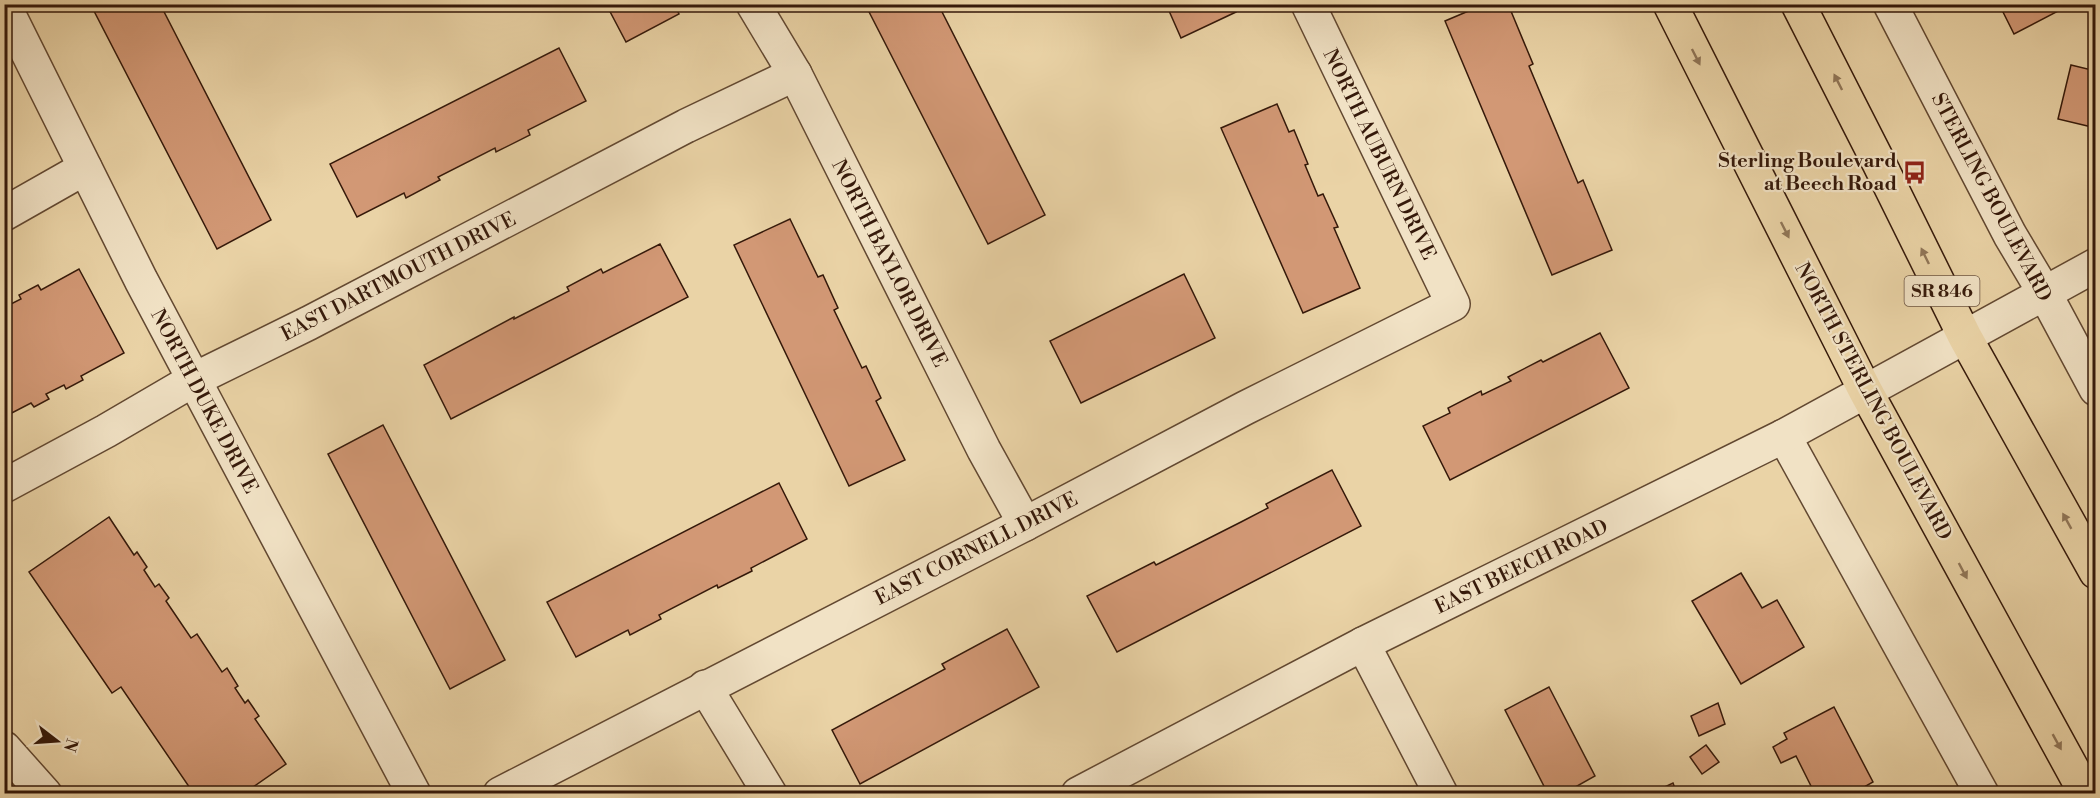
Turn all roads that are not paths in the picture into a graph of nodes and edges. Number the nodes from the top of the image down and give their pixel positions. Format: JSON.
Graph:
{"nodes":[{"id":1,"x":753,"y":4,"type":"edge"},
{"id":2,"x":1308,"y":4,"type":"edge"},
{"id":3,"x":1670,"y":4,"type":"edge"},
{"id":4,"x":1798,"y":4,"type":"edge"},
{"id":5,"x":1890,"y":4,"type":"edge"},
{"id":6,"x":4,"y":5,"type":"edge"},
{"id":7,"x":795,"y":74,"type":"junction"},
{"id":8,"x":85,"y":168,"type":"junction"},
{"id":9,"x":6,"y":211,"type":"edge"},
{"id":10,"x":2096,"y":265,"type":"edge"},
{"id":11,"x":2044,"y":292,"type":"junction"},
{"id":12,"x":1454,"y":304,"type":"joint"},
{"id":13,"x":1965,"y":337,"type":"junction"},
{"id":14,"x":195,"y":379,"type":"junction"},
{"id":15,"x":2096,"y":389,"type":"edge"},
{"id":16,"x":1865,"y":390,"type":"junction"},
{"id":17,"x":1784,"y":436,"type":"junction"},
{"id":18,"x":4,"y":486,"type":"edge"},
{"id":19,"x":1025,"y":524,"type":"junction"},
{"id":20,"x":2096,"y":572,"type":"edge"},
{"id":21,"x":1363,"y":644,"type":"junction"},
{"id":22,"x":705,"y":687,"type":"junction"},
{"id":23,"x":4,"y":748,"type":"edge"},
{"id":24,"x":45,"y":794,"type":"edge"},
{"id":25,"x":414,"y":794,"type":"edge"},
{"id":26,"x":500,"y":794,"type":"edge"},
{"id":27,"x":770,"y":794,"type":"edge"},
{"id":28,"x":1077,"y":794,"type":"edge"},
{"id":29,"x":1441,"y":794,"type":"edge"},
{"id":30,"x":1982,"y":794,"type":"edge"},
{"id":31,"x":2086,"y":794,"type":"edge"}],
"edges":[{"from":1,"to":7,"type":"street","name":"NORTH BAYLOR DRIVE"},
{"from":2,"to":12,"type":"street","name":"NORTH AUBURN DRIVE"},
{"from":3,"to":16,"type":"main road","name":"NORTH STERLING BOULEVARD","one_way":true},
{"from":13,"to":4,"type":"main road","number":"SR 846","one_way":true},
{"from":5,"to":11,"type":"street","name":"STERLING BOULEVARD"},
{"from":6,"to":8,"type":"street","name":"NORTH DUKE DRIVE"},
{"from":7,"to":14,"type":"street","name":"EAST DARTMOUTH DRIVE"},
{"from":7,"to":19,"type":"street","name":"NORTH BAYLOR DRIVE"},
{"from":8,"to":9,"type":"street"},
{"from":8,"to":14,"type":"street","name":"NORTH DUKE DRIVE"},
{"from":10,"to":11,"type":"street","name":"EAST BEECH ROAD"},
{"from":11,"to":13,"type":"street","name":"EAST BEECH ROAD"},
{"from":11,"to":15,"type":"street","name":"STERLING BOULEVARD"},
{"from":12,"to":19,"type":"street","name":"EAST CORNELL DRIVE"},
{"from":13,"to":16,"type":"street","name":"EAST BEECH ROAD"},
{"from":20,"to":13,"type":"main road","number":"SR 846","one_way":true},
{"from":14,"to":18,"type":"street","name":"EAST DARTMOUTH DRIVE"},
{"from":14,"to":25,"type":"street","name":"NORTH DUKE DRIVE"},
{"from":16,"to":17,"type":"street","name":"EAST BEECH ROAD"},
{"from":16,"to":31,"type":"main road","name":"NORTH STERLING BOULEVARD","one_way":true},
{"from":17,"to":21,"type":"street","name":"EAST BEECH ROAD"},
{"from":17,"to":30,"type":"street"},
{"from":19,"to":22,"type":"street","name":"EAST CORNELL DRIVE"},
{"from":21,"to":28,"type":"street","name":"EAST BEECH ROAD"},
{"from":21,"to":29,"type":"street"},
{"from":22,"to":26,"type":"street","name":"EAST CORNELL DRIVE"},
{"from":22,"to":27,"type":"street"},
{"from":23,"to":24,"type":"street"}]}
